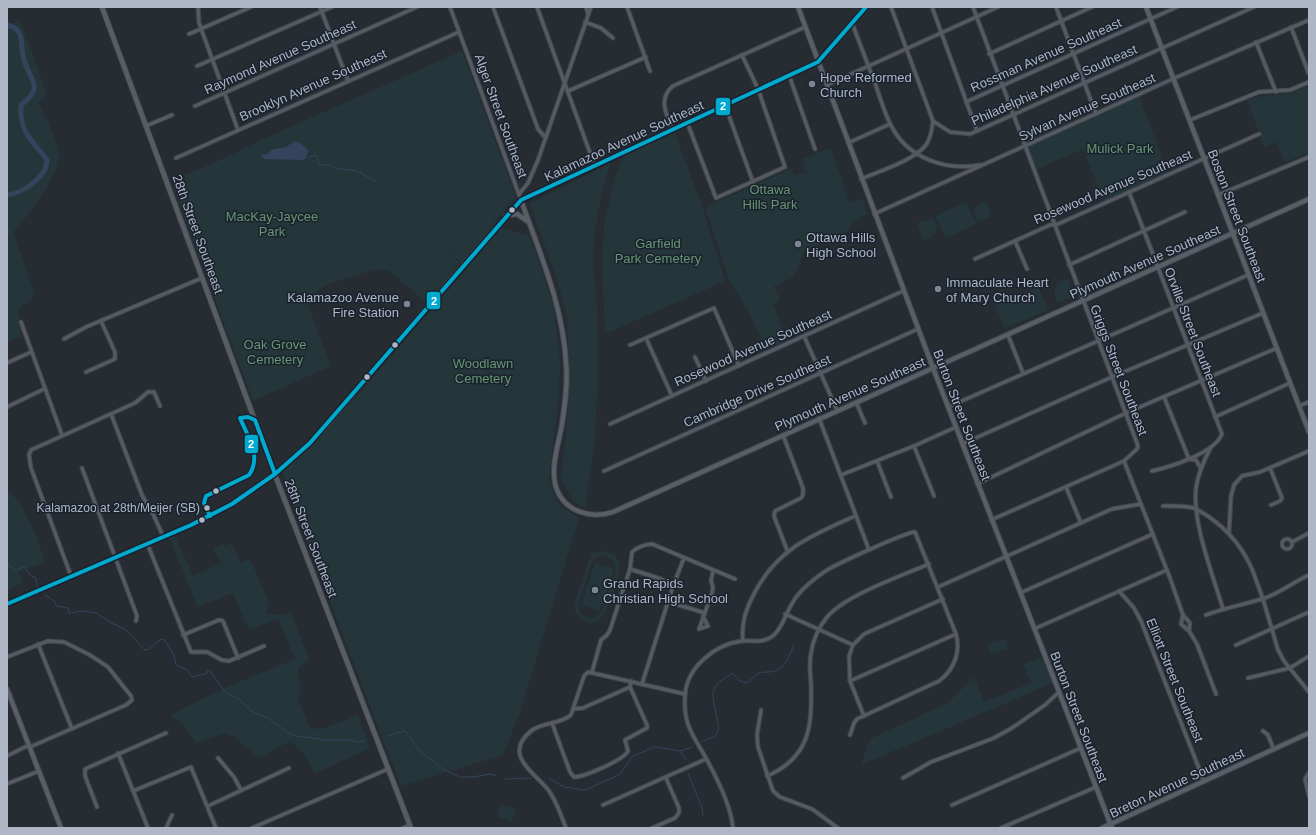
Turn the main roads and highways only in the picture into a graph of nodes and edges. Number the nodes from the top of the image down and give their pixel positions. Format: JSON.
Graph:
{"nodes":[{"id":1,"x":102,"y":7,"type":"edge"},
{"id":2,"x":798,"y":7,"type":"edge"},
{"id":3,"x":866,"y":7,"type":"edge"},
{"id":4,"x":1146,"y":7,"type":"edge"},
{"id":5,"x":818,"y":62,"type":"junction"},
{"id":6,"x":1309,"y":199,"type":"edge"},
{"id":7,"x":521,"y":200,"type":"junction"},
{"id":8,"x":505,"y":216,"type":"junction"},
{"id":9,"x":530,"y":224,"type":"junction"},
{"id":10,"x":1232,"y":233,"type":"junction"},
{"id":11,"x":933,"y":368,"type":"junction"},
{"id":12,"x":1309,"y":432,"type":"edge"},
{"id":13,"x":275,"y":474,"type":"junction"},
{"id":14,"x":572,"y":508,"type":"joint"},
{"id":15,"x":7,"y":604,"type":"edge"},
{"id":16,"x":7,"y":689,"type":"edge"},
{"id":17,"x":1309,"y":733,"type":"edge"},
{"id":18,"x":1111,"y":826,"type":"edge"},
{"id":19,"x":410,"y":827,"type":"edge"},
{"id":20,"x":61,"y":828,"type":"edge"},
{"id":21,"x":1102,"y":828,"type":"edge"}],
"edges":[{"from":1,"to":13,"type":"main road","name":"28th Street Southeast"},
{"from":2,"to":5,"type":"main road","name":"Burton Street Southeast"},
{"from":3,"to":5,"type":"main road","name":"Kalamazoo Avenue Southeast"},
{"from":4,"to":10,"type":"main road","name":"Boston Street Southeast"},
{"from":5,"to":7,"type":"main road","name":"Kalamazoo Avenue Southeast"},
{"from":5,"to":11,"type":"main road","name":"Burton Street Southeast"},
{"from":6,"to":10,"type":"main road","name":"Plymouth Avenue Southeast"},
{"from":7,"to":8,"type":"main road","name":"Kalamazoo Avenue Southeast"},
{"from":7,"to":9,"type":"main road","name":"Alger Street Southeast"},
{"from":8,"to":9,"type":"main road"},
{"from":8,"to":13,"type":"main road","name":"Kalamazoo Avenue Southeast"},
{"from":9,"to":14,"type":"main road","name":"Alger Street Southeast"},
{"from":10,"to":11,"type":"main road","name":"Plymouth Avenue Southeast"},
{"from":10,"to":12,"type":"main road","name":"Boston Street Southeast"},
{"from":11,"to":14,"type":"main road","name":"Plymouth Avenue Southeast"},
{"from":11,"to":18,"type":"main road","name":"Burton Street Southeast"},
{"from":13,"to":15,"type":"main road","name":"Kalamazoo Avenue Southeast"},
{"from":13,"to":19,"type":"main road","name":"28th Street Southeast"},
{"from":16,"to":20,"type":"main road"},
{"from":17,"to":18,"type":"main road","name":"Breton Avenue Southeast"},
{"from":18,"to":21,"type":"main road","name":"Breton Avenue Southeast"}]}
